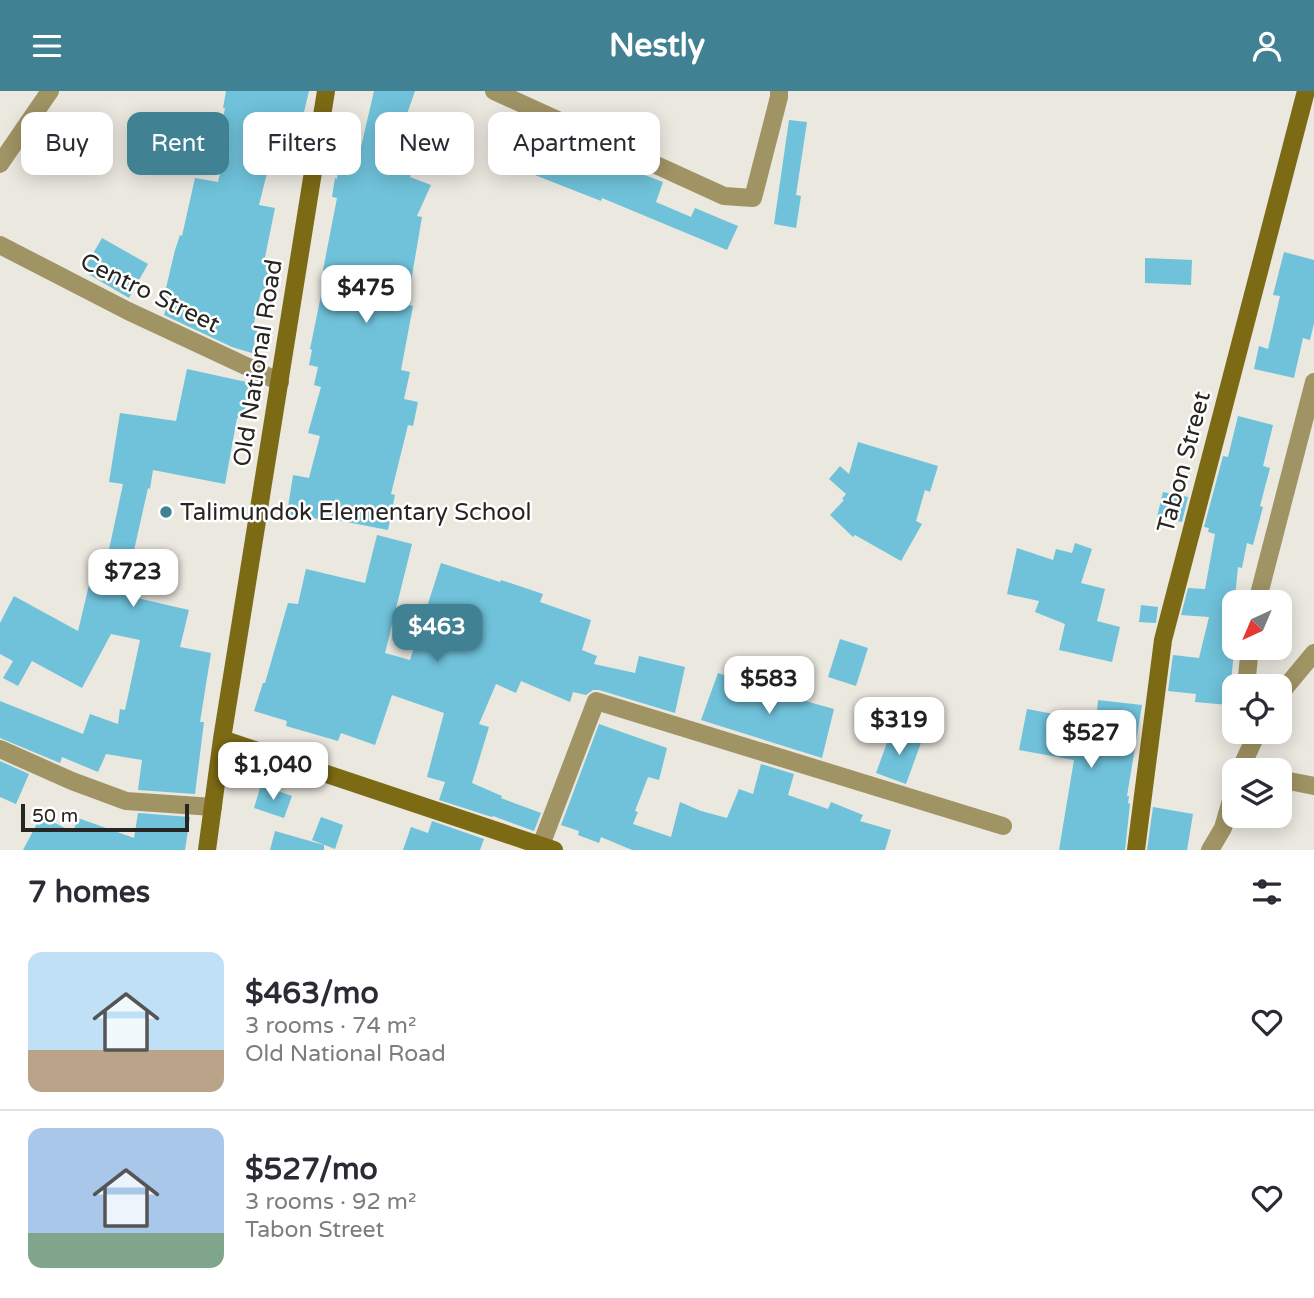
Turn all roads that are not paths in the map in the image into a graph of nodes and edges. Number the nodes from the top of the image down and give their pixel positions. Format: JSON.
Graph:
{"nodes":[{"id":1,"x":50,"y":91,"type":"edge"},
{"id":2,"x":326,"y":91,"type":"edge"},
{"id":3,"x":494,"y":91,"type":"edge"},
{"id":4,"x":779,"y":91,"type":"edge"},
{"id":5,"x":1306,"y":91,"type":"edge"},
{"id":6,"x":0,"y":164,"type":"edge"},
{"id":7,"x":0,"y":245,"type":"edge"},
{"id":8,"x":280,"y":382,"type":"junction"},
{"id":9,"x":1314,"y":382,"type":"edge"},
{"id":10,"x":1260,"y":590,"type":"edge"},
{"id":11,"x":1314,"y":653,"type":"edge"},
{"id":12,"x":1292,"y":679,"type":"edge"},
{"id":13,"x":222,"y":739,"type":"junction"},
{"id":14,"x":0,"y":748,"type":"edge"},
{"id":15,"x":1292,"y":782,"type":"edge"},
{"id":16,"x":1314,"y":786,"type":"edge"},
{"id":17,"x":213,"y":807,"type":"junction"},
{"id":18,"x":1003,"y":826,"type":"dead end"},
{"id":19,"x":1223,"y":828,"type":"edge"},
{"id":20,"x":548,"y":847,"type":"edge"},
{"id":21,"x":207,"y":850,"type":"edge"},
{"id":22,"x":1136,"y":850,"type":"edge"},
{"id":23,"x":1210,"y":850,"type":"edge"}],
"edges":[{"from":1,"to":6,"type":"street"},
{"from":2,"to":8,"type":"street","name":"Old National Road"},
{"from":3,"to":4,"type":"street"},
{"from":5,"to":22,"type":"street","name":"Tabon Street"},
{"from":7,"to":8,"type":"street","name":"Centro Street"},
{"from":8,"to":13,"type":"street","name":"Old National Road"},
{"from":9,"to":10,"type":"street"},
{"from":11,"to":12,"type":"street"},
{"from":13,"to":17,"type":"street","name":"Old National Road"},
{"from":13,"to":20,"type":"street"},
{"from":14,"to":17,"type":"street"},
{"from":15,"to":16,"type":"street"},
{"from":17,"to":21,"type":"street","name":"Old National Road"},
{"from":18,"to":20,"type":"street"},
{"from":19,"to":23,"type":"street"}]}
